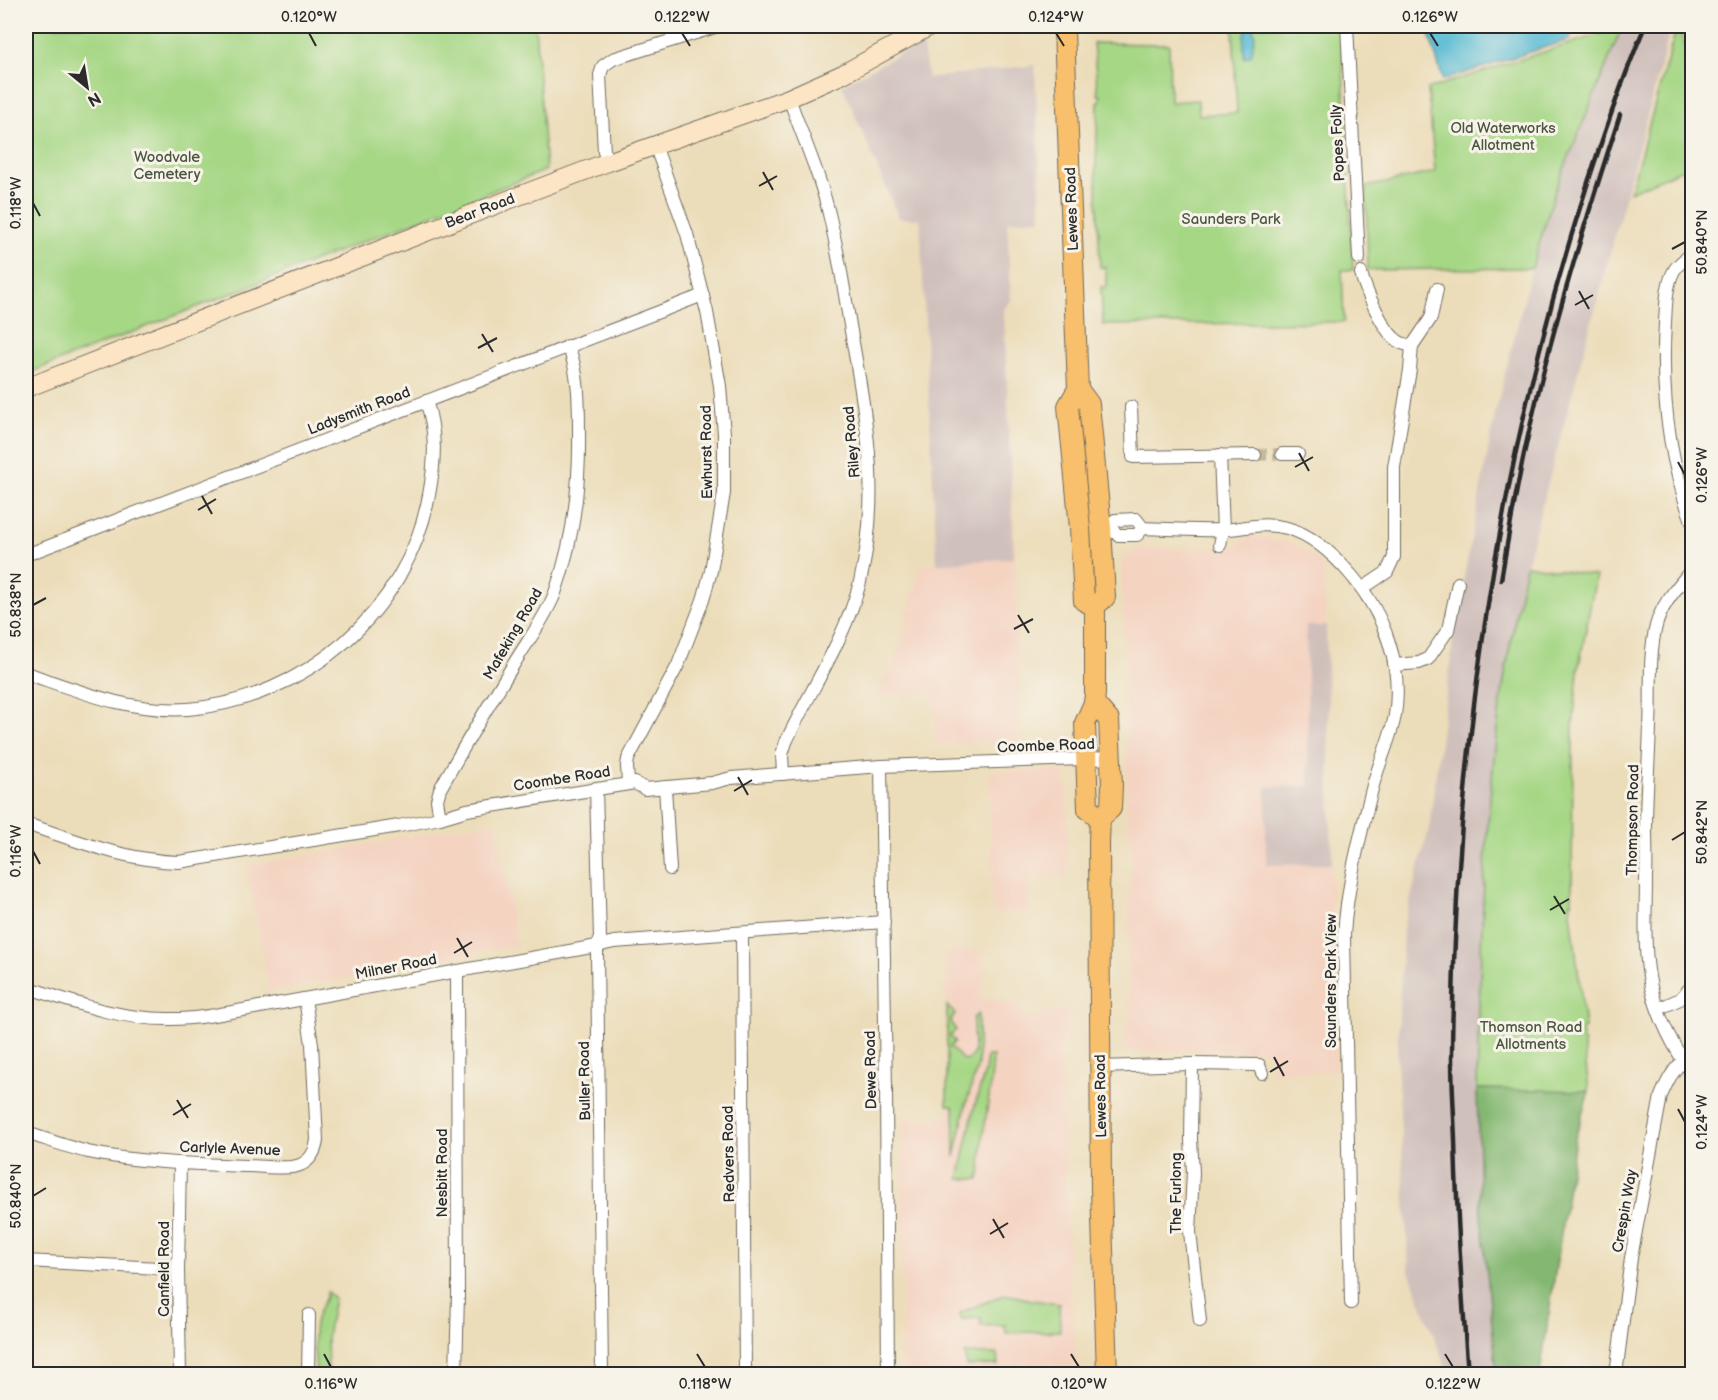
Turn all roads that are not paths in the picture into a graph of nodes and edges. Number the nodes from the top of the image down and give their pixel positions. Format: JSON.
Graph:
{"nodes":[{"id":1,"x":718,"y":26,"type":"edge"},
{"id":2,"x":930,"y":26,"type":"edge"},
{"id":3,"x":1347,"y":26,"type":"edge"},
{"id":4,"x":1064,"y":27,"type":"edge"},
{"id":5,"x":789,"y":98,"type":"junction"},
{"id":6,"x":655,"y":145,"type":"junction"},
{"id":7,"x":608,"y":162,"type":"junction"},
{"id":8,"x":1692,"y":254,"type":"edge"},
{"id":9,"x":1359,"y":258,"type":"dead end"},
{"id":10,"x":1360,"y":273,"type":"dead end"},
{"id":11,"x":1437,"y":289,"type":"dead end"},
{"id":12,"x":703,"y":295,"type":"junction"},
{"id":13,"x":568,"y":346,"type":"junction"},
{"id":14,"x":1412,"y":346,"type":"junction"},
{"id":15,"x":26,"y":388,"type":"edge"},
{"id":16,"x":1078,"y":389,"type":"junction"},
{"id":17,"x":426,"y":401,"type":"junction"},
{"id":18,"x":1131,"y":407,"type":"dead end"},
{"id":19,"x":1282,"y":454,"type":"tunnel mouth"},
{"id":20,"x":1298,"y":454,"type":"dead end"},
{"id":21,"x":1220,"y":455,"type":"junction"},
{"id":22,"x":1255,"y":455,"type":"tunnel mouth"},
{"id":23,"x":1692,"y":521,"type":"edge"},
{"id":24,"x":1080,"y":528,"type":"junction"},
{"id":25,"x":1105,"y":528,"type":"junction"},
{"id":26,"x":1223,"y":530,"type":"junction"},
{"id":27,"x":1220,"y":545,"type":"dead end"},
{"id":28,"x":26,"y":555,"type":"edge"},
{"id":29,"x":1692,"y":569,"type":"edge"},
{"id":30,"x":1458,"y":583,"type":"dead end"},
{"id":31,"x":1363,"y":588,"type":"junction"},
{"id":32,"x":1095,"y":606,"type":"junction"},
{"id":33,"x":1395,"y":665,"type":"junction"},
{"id":34,"x":26,"y":673,"type":"edge"},
{"id":35,"x":1094,"y":703,"type":"junction"},
{"id":36,"x":1112,"y":758,"type":"junction"},
{"id":37,"x":1085,"y":760,"type":"junction"},
{"id":38,"x":881,"y":766,"type":"junction"},
{"id":39,"x":783,"y":774,"type":"junction"},
{"id":40,"x":628,"y":784,"type":"junction"},
{"id":41,"x":665,"y":787,"type":"junction"},
{"id":42,"x":596,"y":788,"type":"junction"},
{"id":43,"x":440,"y":818,"type":"junction"},
{"id":44,"x":1100,"y":818,"type":"junction"},
{"id":45,"x":26,"y":824,"type":"edge"},
{"id":46,"x":670,"y":869,"type":"dead end"},
{"id":47,"x":884,"y":922,"type":"junction"},
{"id":48,"x":742,"y":933,"type":"junction"},
{"id":49,"x":597,"y":946,"type":"junction"},
{"id":50,"x":457,"y":971,"type":"junction"},
{"id":51,"x":1692,"y":986,"type":"edge"},
{"id":52,"x":26,"y":987,"type":"edge"},
{"id":53,"x":305,"y":999,"type":"junction"},
{"id":54,"x":1658,"y":1009,"type":"junction"},
{"id":55,"x":1683,"y":1061,"type":"junction"},
{"id":56,"x":1192,"y":1064,"type":"junction"},
{"id":57,"x":1100,"y":1067,"type":"junction"},
{"id":58,"x":1262,"y":1073,"type":"dead end"},
{"id":59,"x":1692,"y":1073,"type":"edge"},
{"id":60,"x":26,"y":1133,"type":"edge"},
{"id":61,"x":180,"y":1163,"type":"junction"},
{"id":62,"x":26,"y":1261,"type":"edge"},
{"id":63,"x":178,"y":1269,"type":"junction"},
{"id":64,"x":1351,"y":1303,"type":"dead end"},
{"id":65,"x":309,"y":1315,"type":"dead end"},
{"id":66,"x":1200,"y":1321,"type":"dead end"},
{"id":67,"x":180,"y":1374,"type":"edge"},
{"id":68,"x":308,"y":1374,"type":"edge"},
{"id":69,"x":456,"y":1374,"type":"edge"},
{"id":70,"x":602,"y":1374,"type":"edge"},
{"id":71,"x":745,"y":1374,"type":"edge"},
{"id":72,"x":888,"y":1374,"type":"edge"},
{"id":73,"x":1107,"y":1374,"type":"edge"},
{"id":74,"x":1617,"y":1374,"type":"edge"}],
"edges":[{"from":1,"to":7,"type":"street"},
{"from":2,"to":5,"type":"street","name":"Bear Road"},
{"from":3,"to":9,"type":"street","name":"Popes Folly"},
{"from":4,"to":16,"type":"main road","name":"Lewes Road"},
{"from":5,"to":6,"type":"street","name":"Bear Road"},
{"from":5,"to":39,"type":"street","name":"Riley Road"},
{"from":6,"to":7,"type":"street","name":"Bear Road"},
{"from":6,"to":12,"type":"street","name":"Ewhurst Road"},
{"from":7,"to":15,"type":"street","name":"Bear Road"},
{"from":8,"to":23,"type":"street"},
{"from":10,"to":14,"type":"street"},
{"from":11,"to":14,"type":"street"},
{"from":12,"to":13,"type":"street","name":"Ladysmith Road"},
{"from":12,"to":40,"type":"street","name":"Ewhurst Road"},
{"from":13,"to":17,"type":"street","name":"Ladysmith Road"},
{"from":13,"to":43,"type":"street","name":"Mafeking Road"},
{"from":14,"to":31,"type":"street"},
{"from":16,"to":24,"type":"main road","name":"Lewes Road"},
{"from":16,"to":25,"type":"main road","name":"Lewes Road"},
{"from":17,"to":28,"type":"street","name":"Ladysmith Road"},
{"from":17,"to":34,"type":"street"},
{"from":18,"to":21,"type":"street"},
{"from":19,"to":20,"type":"street"},
{"from":21,"to":22,"type":"street"},
{"from":21,"to":26,"type":"street"},
{"from":24,"to":25,"type":"street"},
{"from":24,"to":32,"type":"main road","name":"Lewes Road"},
{"from":25,"to":26,"type":"street","name":"Saunders Park View"},
{"from":25,"to":32,"type":"main road","name":"Lewes Road"},
{"from":26,"to":27,"type":"street"},
{"from":26,"to":31,"type":"street","name":"Saunders Park View"},
{"from":29,"to":54,"type":"street","name":"Thompson Road"},
{"from":30,"to":33,"type":"street"},
{"from":31,"to":33,"type":"street","name":"Saunders Park View"},
{"from":32,"to":35,"type":"main road","name":"Lewes Road"},
{"from":33,"to":64,"type":"street","name":"Saunders Park View"},
{"from":35,"to":36,"type":"main road","name":"Lewes Road"},
{"from":35,"to":37,"type":"main road","name":"Lewes Road"},
{"from":36,"to":37,"type":"street","name":"Coombe Road"},
{"from":36,"to":44,"type":"main road","name":"Lewes Road"},
{"from":37,"to":38,"type":"street","name":"Coombe Road"},
{"from":37,"to":44,"type":"main road","name":"Lewes Road"},
{"from":38,"to":39,"type":"street","name":"Coombe Road"},
{"from":38,"to":47,"type":"street","name":"Dewe Road"},
{"from":39,"to":41,"type":"street","name":"Coombe Road"},
{"from":40,"to":41,"type":"street","name":"Coombe Road"},
{"from":40,"to":42,"type":"street","name":"Coombe Road"},
{"from":41,"to":46,"type":"street"},
{"from":42,"to":43,"type":"street","name":"Coombe Road"},
{"from":42,"to":49,"type":"street","name":"Buller Road"},
{"from":43,"to":45,"type":"street","name":"Coombe Road"},
{"from":44,"to":57,"type":"main road","name":"Lewes Road"},
{"from":47,"to":48,"type":"street","name":"Milner Road"},
{"from":47,"to":72,"type":"street","name":"Dewe Road"},
{"from":48,"to":49,"type":"street","name":"Milner Road"},
{"from":48,"to":71,"type":"street","name":"Redvers Road"},
{"from":49,"to":50,"type":"street","name":"Milner Road"},
{"from":49,"to":70,"type":"street","name":"Buller Road"},
{"from":50,"to":53,"type":"street","name":"Milner Road"},
{"from":50,"to":69,"type":"street","name":"Nesbitt Road"},
{"from":51,"to":54,"type":"street"},
{"from":52,"to":53,"type":"street","name":"Milner Road"},
{"from":53,"to":61,"type":"street","name":"Carlyle Avenue"},
{"from":54,"to":55,"type":"street","name":"Thompson Road"},
{"from":55,"to":59,"type":"street","name":"Thompson Road"},
{"from":55,"to":74,"type":"street","name":"Crespin Way"},
{"from":56,"to":57,"type":"street"},
{"from":56,"to":58,"type":"street"},
{"from":56,"to":66,"type":"street","name":"The Furlong"},
{"from":57,"to":73,"type":"main road","name":"Lewes Road"},
{"from":60,"to":61,"type":"street","name":"Carlyle Avenue"},
{"from":61,"to":63,"type":"street","name":"Canfield Road"},
{"from":62,"to":63,"type":"street"},
{"from":63,"to":67,"type":"street","name":"Canfield Road"},
{"from":65,"to":68,"type":"street"}]}
